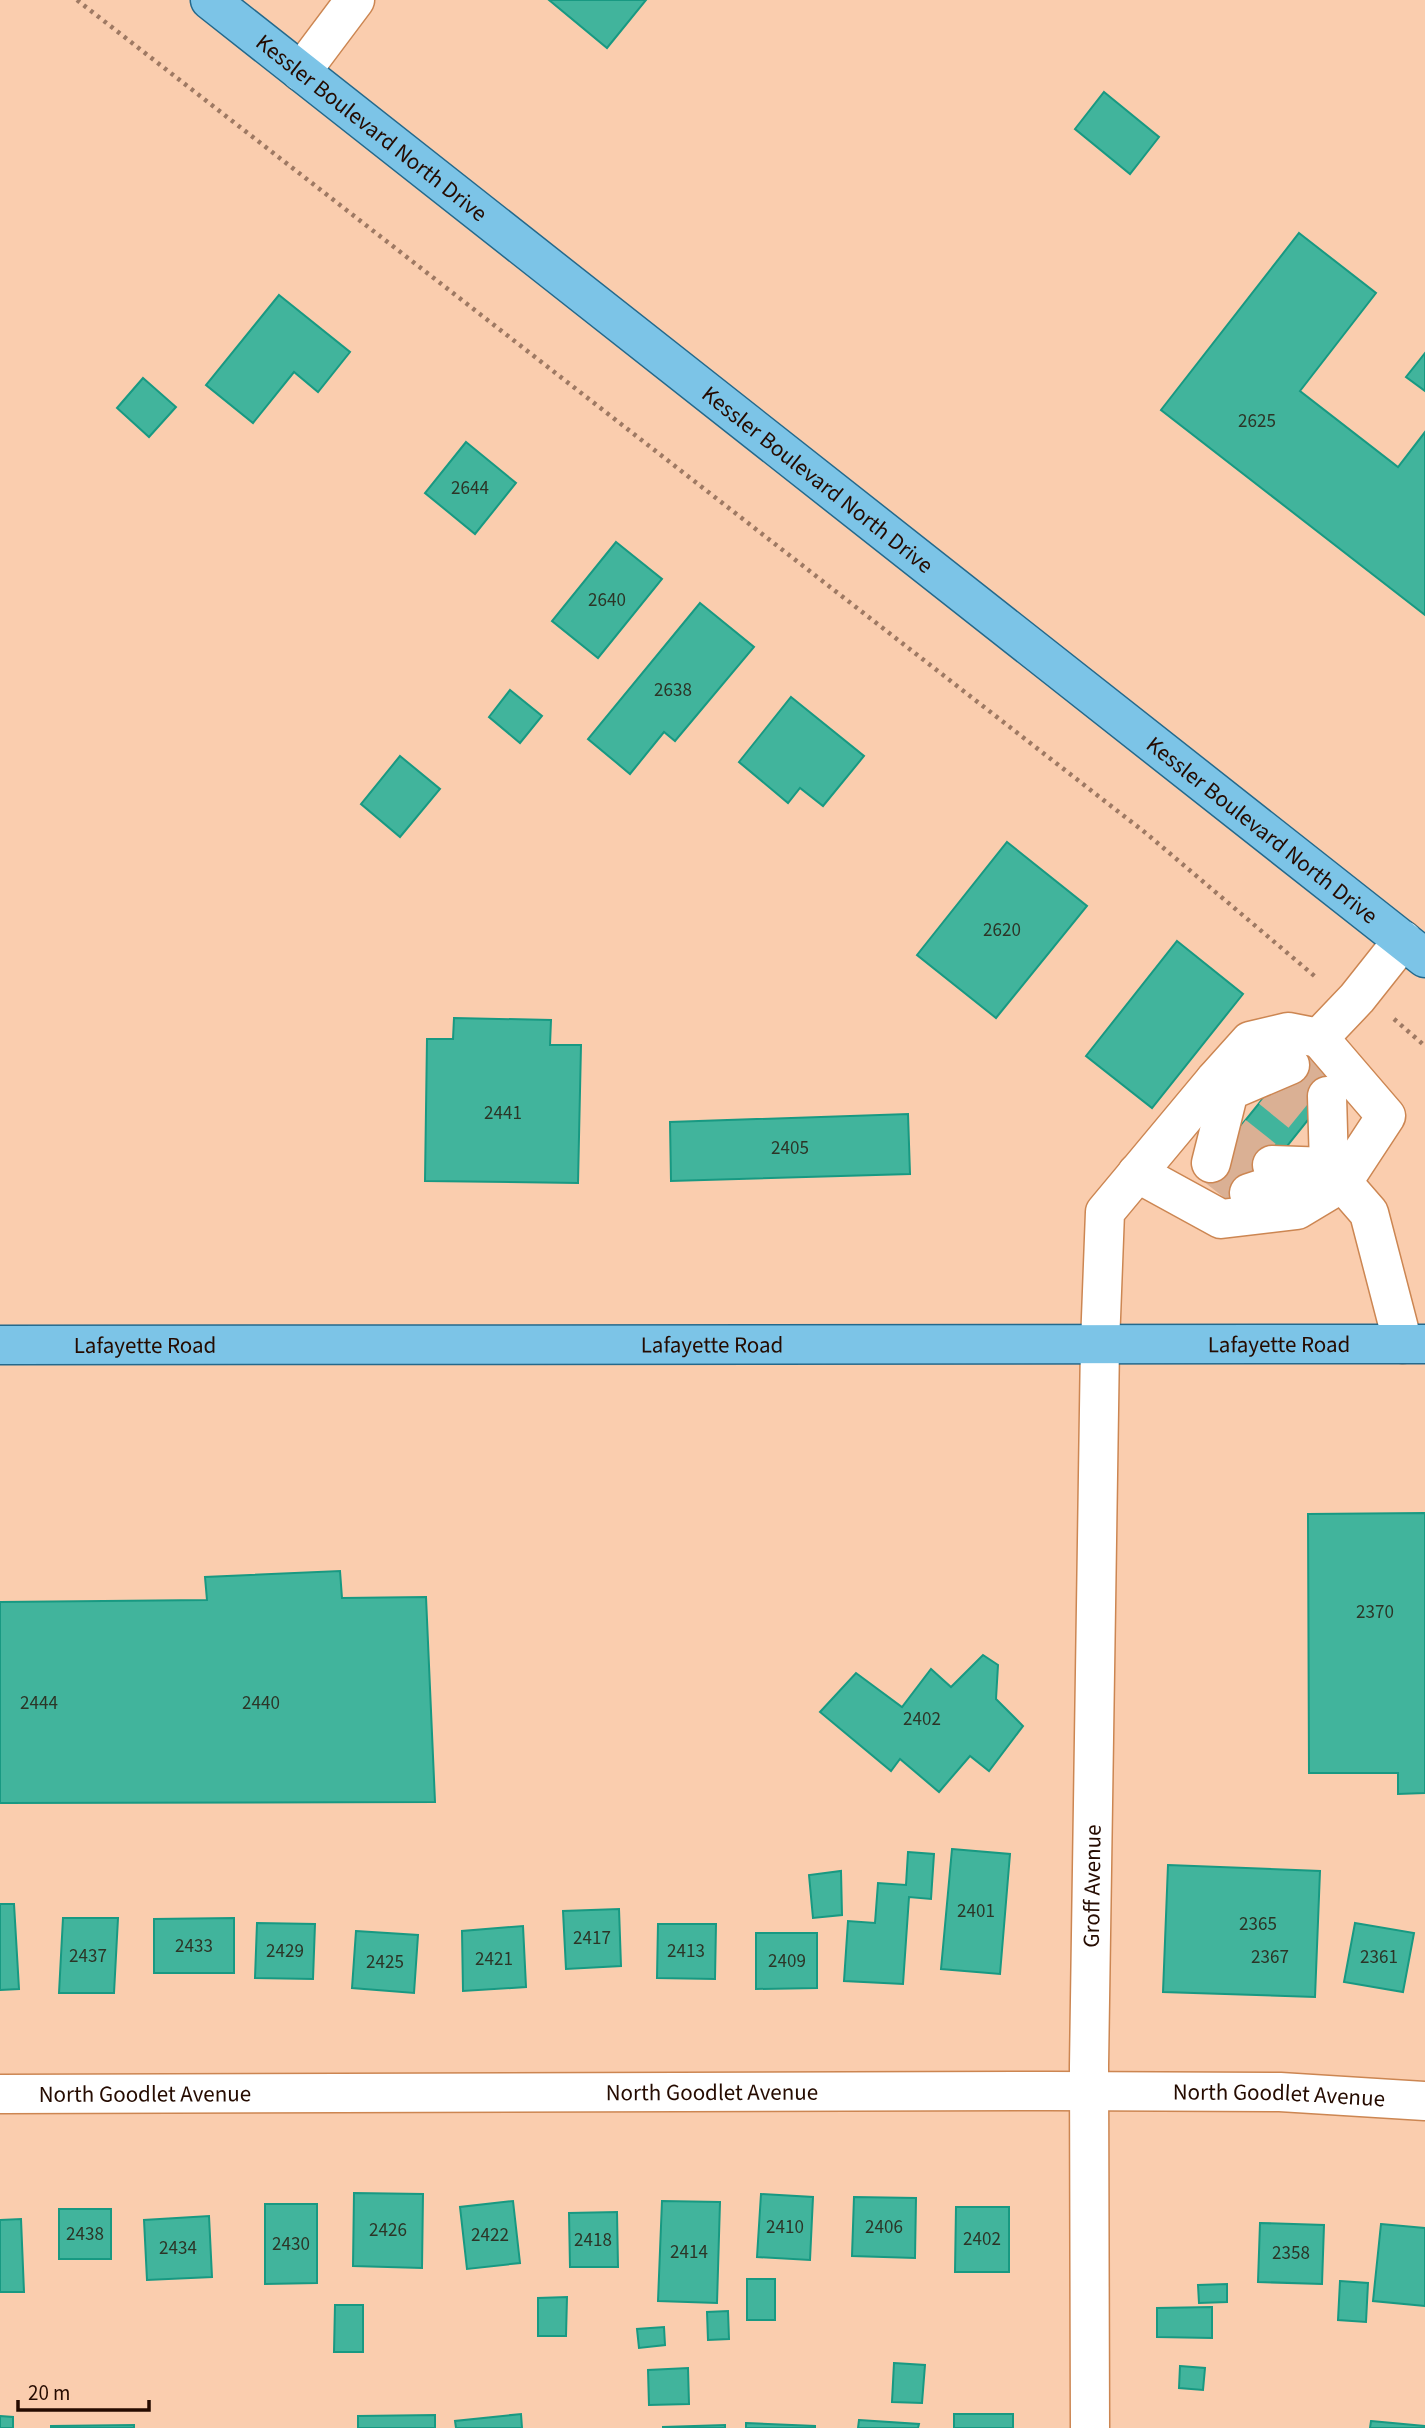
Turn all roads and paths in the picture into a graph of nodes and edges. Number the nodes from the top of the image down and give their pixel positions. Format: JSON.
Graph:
{"nodes":[{"id":1,"x":77,"y":0,"type":"edge"},
{"id":2,"x":210,"y":0,"type":"edge"},
{"id":3,"x":355,"y":0,"type":"edge"},
{"id":4,"x":301,"y":72,"type":"junction"},
{"id":5,"x":1414,"y":949,"type":"edge"},
{"id":6,"x":1357,"y":998,"type":"junction"},
{"id":7,"x":1319,"y":1038,"type":"junction"},
{"id":8,"x":1425,"y":1046,"type":"edge"},
{"id":9,"x":1280,"y":1077,"type":"dead end"},
{"id":10,"x":1222,"y":1085,"type":"junction"},
{"id":11,"x":1318,"y":1108,"type":"tunnel mouth"},
{"id":12,"x":1222,"y":1149,"type":"dead end"},
{"id":13,"x":1138,"y":1173,"type":"junction"},
{"id":14,"x":1335,"y":1175,"type":"junction"},
{"id":15,"x":1260,"y":1179,"type":"tunnel mouth"},
{"id":16,"x":1100,"y":1344,"type":"junction"},
{"id":17,"x":1414,"y":1344,"type":"edge"},
{"id":18,"x":0,"y":1345,"type":"edge"},
{"id":19,"x":1089,"y":2091,"type":"junction"},
{"id":20,"x":0,"y":2094,"type":"edge"},
{"id":21,"x":1425,"y":2101,"type":"edge"},
{"id":22,"x":1090,"y":2428,"type":"edge"}],
"edges":[{"from":1,"to":6,"type":"path"},
{"from":2,"to":4,"type":"main road","name":"Kessler Boulevard North Drive"},
{"from":3,"to":4,"type":"street"},
{"from":4,"to":5,"type":"main road","name":"Kessler Boulevard North Drive"},
{"from":5,"to":6,"type":"street"},
{"from":6,"to":7,"type":"street"},
{"from":6,"to":8,"type":"path"},
{"from":7,"to":10,"type":"street","name":"Groff Avenue"},
{"from":7,"to":14,"type":"street"},
{"from":9,"to":10,"type":"street"},
{"from":10,"to":12,"type":"street"},
{"from":10,"to":13,"type":"street","name":"Groff Avenue"},
{"from":11,"to":14,"type":"street"},
{"from":13,"to":14,"type":"street"},
{"from":13,"to":16,"type":"street","name":"Groff Avenue"},
{"from":14,"to":15,"type":"street"},
{"from":14,"to":17,"type":"street"},
{"from":16,"to":17,"type":"main road","name":"Lafayette Road"},
{"from":16,"to":18,"type":"main road","name":"Lafayette Road"},
{"from":16,"to":19,"type":"street","name":"Groff Avenue"},
{"from":19,"to":20,"type":"street","name":"North Goodlet Avenue"},
{"from":19,"to":21,"type":"street","name":"North Goodlet Avenue"},
{"from":19,"to":22,"type":"street","name":"Groff Avenue"}]}
